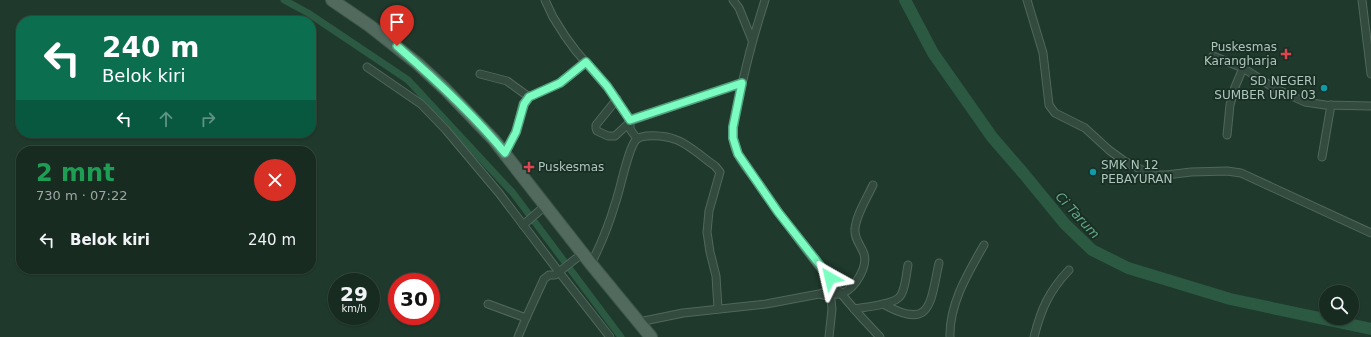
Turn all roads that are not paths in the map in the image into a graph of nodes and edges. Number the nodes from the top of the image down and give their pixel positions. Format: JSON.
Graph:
{"nodes":[{"id":1,"x":332,"y":0,"type":"edge"},
{"id":2,"x":545,"y":0,"type":"edge"},
{"id":3,"x":733,"y":0,"type":"edge"},
{"id":4,"x":765,"y":0,"type":"edge"},
{"id":5,"x":1026,"y":0,"type":"edge"},
{"id":6,"x":1362,"y":0,"type":"edge"},
{"id":7,"x":752,"y":40,"type":"junction"},
{"id":8,"x":1213,"y":56,"type":"dead end"},
{"id":9,"x":586,"y":62,"type":"junction"},
{"id":10,"x":367,"y":67,"type":"dead end"},
{"id":11,"x":1244,"y":68,"type":"junction"},
{"id":12,"x":480,"y":74,"type":"dead end"},
{"id":13,"x":1371,"y":74,"type":"edge"},
{"id":14,"x":742,"y":83,"type":"junction"},
{"id":15,"x":529,"y":97,"type":"junction"},
{"id":16,"x":617,"y":99,"type":"junction"},
{"id":17,"x":1331,"y":105,"type":"junction"},
{"id":18,"x":1371,"y":106,"type":"edge"},
{"id":19,"x":630,"y":121,"type":"junction"},
{"id":20,"x":1227,"y":135,"type":"dead end"},
{"id":21,"x":637,"y":139,"type":"junction"},
{"id":22,"x":505,"y":153,"type":"junction"},
{"id":23,"x":1322,"y":157,"type":"dead end"},
{"id":24,"x":873,"y":185,"type":"dead end"},
{"id":25,"x":543,"y":207,"type":"junction"},
{"id":26,"x":525,"y":223,"type":"junction"},
{"id":27,"x":1371,"y":233,"type":"edge"},
{"id":28,"x":984,"y":245,"type":"dead end"},
{"id":29,"x":581,"y":255,"type":"junction"},
{"id":30,"x":940,"y":263,"type":"dead end"},
{"id":31,"x":591,"y":264,"type":"junction"},
{"id":32,"x":908,"y":264,"type":"dead end"},
{"id":33,"x":1069,"y":270,"type":"dead end"},
{"id":34,"x":560,"y":271,"type":"junction"},
{"id":35,"x":820,"y":294,"type":"junction"},
{"id":36,"x":842,"y":294,"type":"junction"},
{"id":37,"x":488,"y":304,"type":"dead end"},
{"id":38,"x":883,"y":304,"type":"junction"},
{"id":39,"x":718,"y":308,"type":"junction"},
{"id":40,"x":854,"y":309,"type":"junction"},
{"id":41,"x":526,"y":318,"type":"junction"},
{"id":42,"x":639,"y":322,"type":"junction"},
{"id":43,"x":518,"y":337,"type":"edge"},
{"id":44,"x":610,"y":337,"type":"edge"},
{"id":45,"x":651,"y":337,"type":"edge"},
{"id":46,"x":829,"y":337,"type":"edge"},
{"id":47,"x":880,"y":337,"type":"edge"},
{"id":48,"x":950,"y":337,"type":"edge"},
{"id":49,"x":1034,"y":337,"type":"edge"}],
"edges":[{"from":1,"to":22,"type":"main road"},
{"from":2,"to":9,"type":"street"},
{"from":3,"to":7,"type":"street"},
{"from":4,"to":7,"type":"street"},
{"from":5,"to":27,"type":"street"},
{"from":6,"to":13,"type":"street"},
{"from":7,"to":14,"type":"street"},
{"from":8,"to":11,"type":"street"},
{"from":9,"to":15,"type":"street"},
{"from":9,"to":16,"type":"street"},
{"from":10,"to":26,"type":"street"},
{"from":11,"to":17,"type":"street"},
{"from":11,"to":20,"type":"street"},
{"from":12,"to":15,"type":"street"},
{"from":14,"to":19,"type":"street"},
{"from":14,"to":36,"type":"street"},
{"from":15,"to":22,"type":"street"},
{"from":16,"to":19,"type":"street"},
{"from":16,"to":19,"type":"street"},
{"from":17,"to":18,"type":"street"},
{"from":17,"to":23,"type":"street"},
{"from":19,"to":21,"type":"street"},
{"from":21,"to":31,"type":"street"},
{"from":21,"to":39,"type":"street"},
{"from":22,"to":25,"type":"main road"},
{"from":24,"to":36,"type":"street"},
{"from":25,"to":26,"type":"street"},
{"from":25,"to":29,"type":"main road"},
{"from":26,"to":34,"type":"street"},
{"from":28,"to":48,"type":"street"},
{"from":29,"to":31,"type":"main road"},
{"from":29,"to":34,"type":"street"},
{"from":30,"to":38,"type":"street"},
{"from":31,"to":42,"type":"main road"},
{"from":32,"to":38,"type":"street"},
{"from":33,"to":49,"type":"street"},
{"from":34,"to":41,"type":"street"},
{"from":34,"to":44,"type":"street"},
{"from":35,"to":36,"type":"street"},
{"from":35,"to":39,"type":"street"},
{"from":35,"to":46,"type":"street"},
{"from":36,"to":40,"type":"street"},
{"from":37,"to":41,"type":"street"},
{"from":38,"to":40,"type":"street"},
{"from":39,"to":42,"type":"street"},
{"from":40,"to":47,"type":"street"},
{"from":41,"to":43,"type":"street"},
{"from":42,"to":45,"type":"main road"}]}
